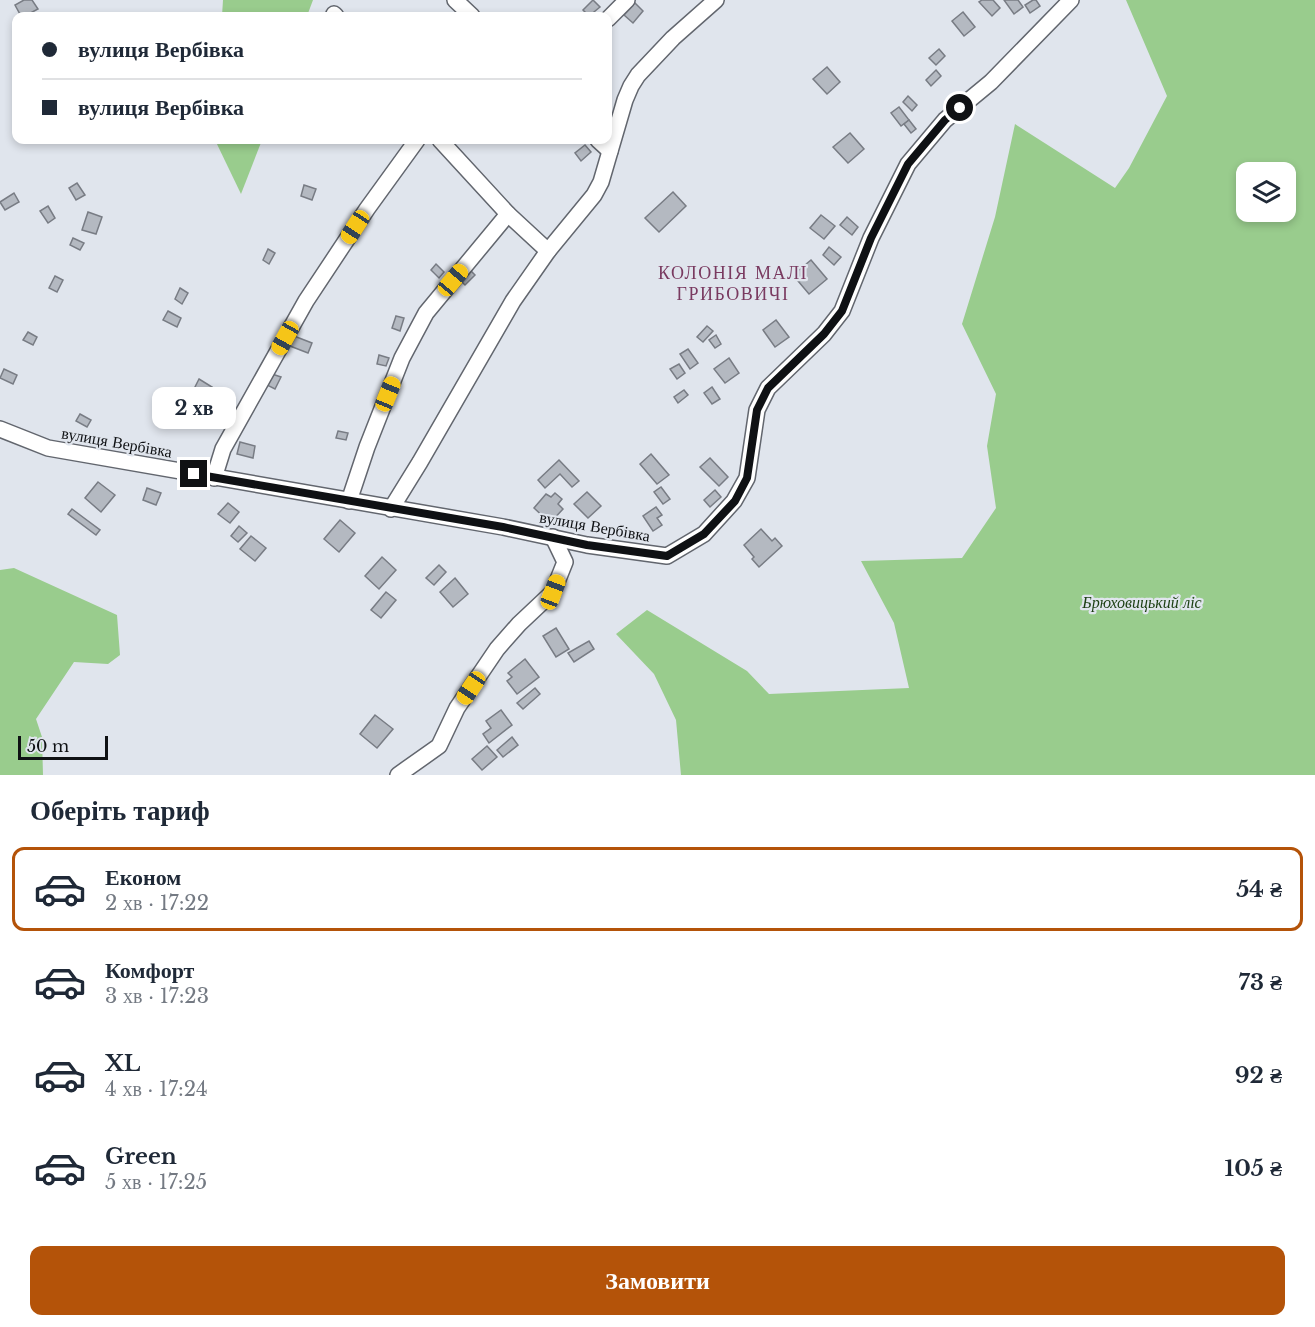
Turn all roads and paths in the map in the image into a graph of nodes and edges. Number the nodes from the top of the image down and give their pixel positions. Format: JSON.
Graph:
{"nodes":[{"id":1,"x":455,"y":0,"type":"edge"},
{"id":2,"x":627,"y":0,"type":"edge"},
{"id":3,"x":716,"y":0,"type":"edge"},
{"id":4,"x":1071,"y":0,"type":"edge"},
{"id":5,"x":468,"y":12,"type":"edge"},
{"id":6,"x":612,"y":15,"type":"edge"},
{"id":7,"x":414,"y":144,"type":"edge"},
{"id":8,"x":445,"y":144,"type":"edge"},
{"id":9,"x":602,"y":144,"type":"edge"},
{"id":10,"x":610,"y":151,"type":"junction"},
{"id":11,"x":508,"y":214,"type":"junction"},
{"id":12,"x":548,"y":251,"type":"junction"},
{"id":13,"x":0,"y":429,"type":"edge"},
{"id":14,"x":214,"y":478,"type":"junction"},
{"id":15,"x":349,"y":501,"type":"junction"},
{"id":16,"x":391,"y":508,"type":"junction"},
{"id":17,"x":553,"y":537,"type":"junction"},
{"id":18,"x":398,"y":775,"type":"edge"}],
"edges":[{"from":1,"to":5,"type":"street"},
{"from":2,"to":6,"type":"street"},
{"from":3,"to":10,"type":"street"},
{"from":4,"to":17,"type":"street","name":"вулиця Вербівка"},
{"from":7,"to":14,"type":"street"},
{"from":8,"to":11,"type":"street"},
{"from":9,"to":10,"type":"street"},
{"from":10,"to":12,"type":"street"},
{"from":11,"to":12,"type":"street"},
{"from":11,"to":15,"type":"street"},
{"from":12,"to":16,"type":"street"},
{"from":13,"to":14,"type":"street","name":"вулиця Вербівка"},
{"from":14,"to":15,"type":"street","name":"вулиця Вербівка"},
{"from":15,"to":16,"type":"street","name":"вулиця Вербівка"},
{"from":16,"to":17,"type":"street","name":"вулиця Вербівка"},
{"from":17,"to":18,"type":"street"}]}
